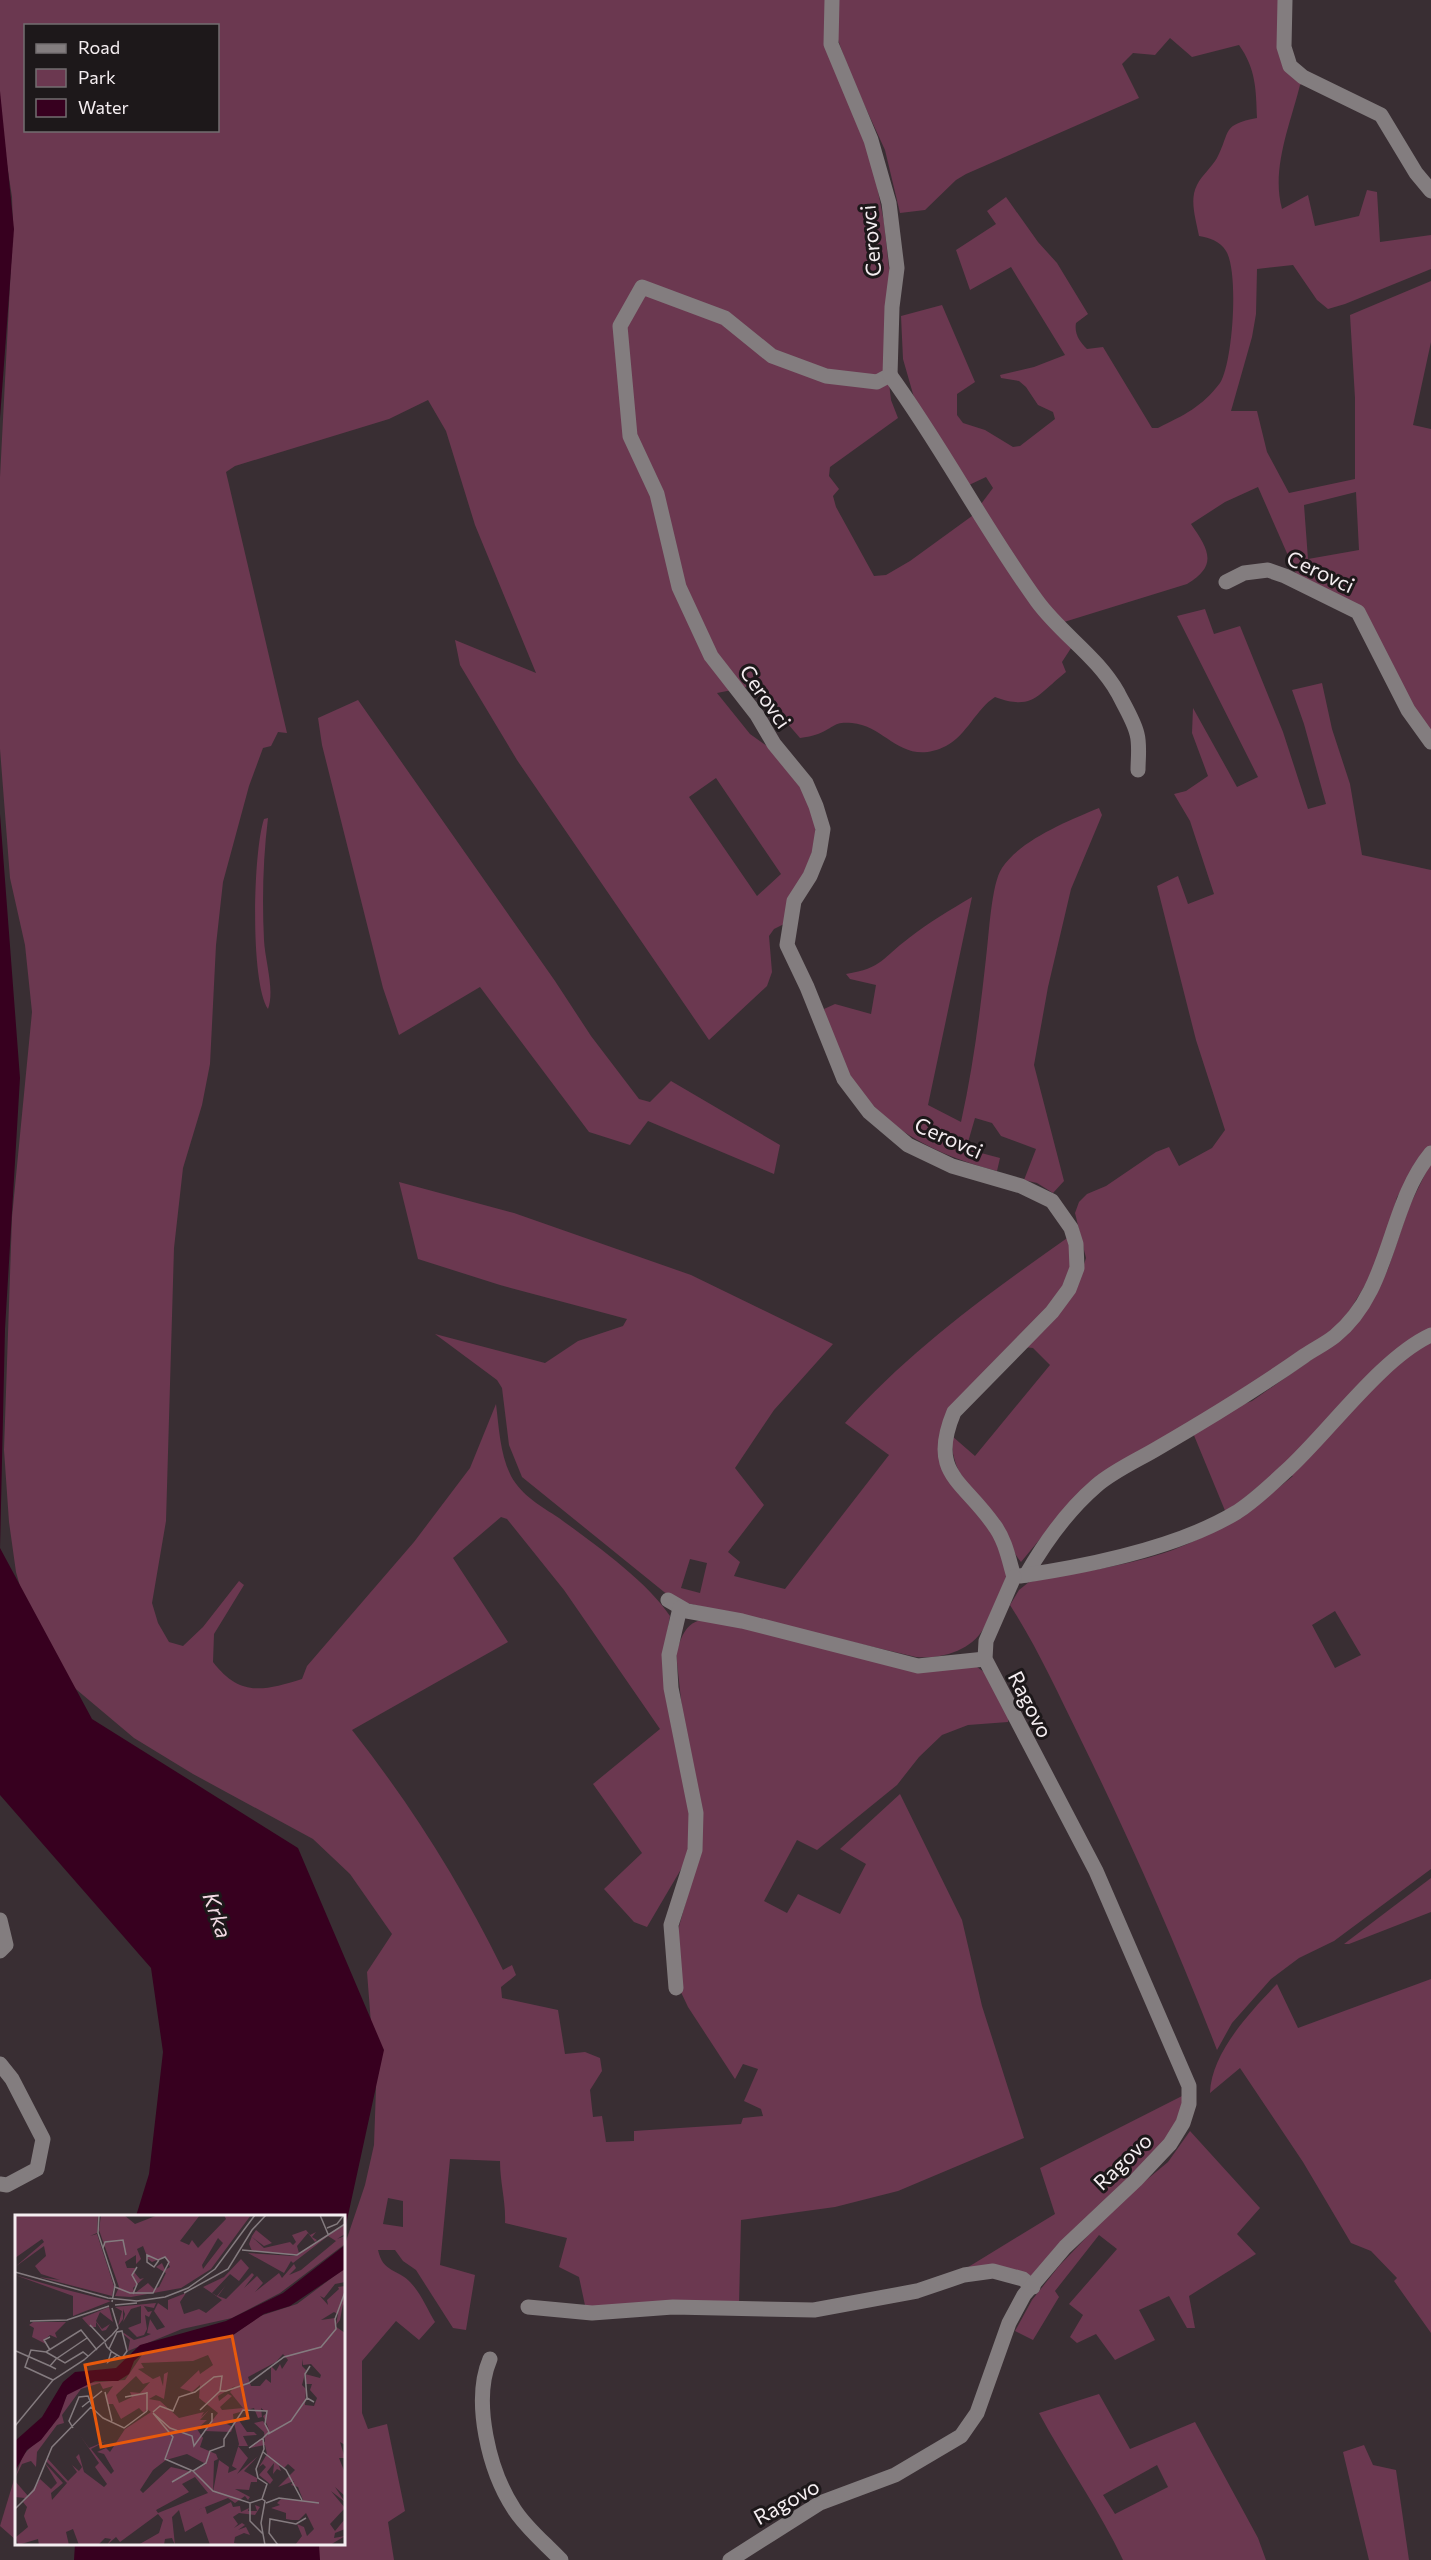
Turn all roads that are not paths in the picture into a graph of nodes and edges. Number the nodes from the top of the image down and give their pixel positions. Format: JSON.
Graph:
{"nodes":[{"id":1,"x":832,"y":0,"type":"edge"},
{"id":2,"x":1285,"y":0,"type":"edge"},
{"id":3,"x":1431,"y":191,"type":"edge"},
{"id":4,"x":890,"y":375,"type":"junction"},
{"id":5,"x":1226,"y":582,"type":"dead end"},
{"id":6,"x":1431,"y":742,"type":"edge"},
{"id":7,"x":1138,"y":771,"type":"dead end"},
{"id":8,"x":1431,"y":1153,"type":"edge"},
{"id":9,"x":1431,"y":1335,"type":"edge"},
{"id":10,"x":1020,"y":1576,"type":"junction"},
{"id":11,"x":985,"y":1659,"type":"junction"},
{"id":12,"x":0,"y":1920,"type":"edge"},
{"id":13,"x":0,"y":1951,"type":"edge"},
{"id":14,"x":676,"y":1988,"type":"dead end"},
{"id":15,"x":0,"y":2064,"type":"edge"},
{"id":16,"x":0,"y":2184,"type":"edge"},
{"id":17,"x":1033,"y":2287,"type":"junction"},
{"id":18,"x":528,"y":2307,"type":"dead end"},
{"id":19,"x":490,"y":2359,"type":"dead end"},
{"id":20,"x":561,"y":2560,"type":"edge"},
{"id":21,"x":730,"y":2560,"type":"edge"}],
"edges":[{"from":1,"to":4,"type":"street","name":"Cerovci"},
{"from":2,"to":3,"type":"street"},
{"from":4,"to":7,"type":"street"},
{"from":4,"to":10,"type":"street","name":"Cerovci"},
{"from":5,"to":6,"type":"street","name":"Cerovci"},
{"from":8,"to":10,"type":"street"},
{"from":9,"to":10,"type":"street"},
{"from":10,"to":11,"type":"street"},
{"from":11,"to":14,"type":"street"},
{"from":11,"to":17,"type":"street","name":"Ragovo"},
{"from":12,"to":13,"type":"street"},
{"from":15,"to":16,"type":"street"},
{"from":17,"to":18,"type":"street"},
{"from":17,"to":21,"type":"street","name":"Ragovo"},
{"from":19,"to":20,"type":"street"}]}
